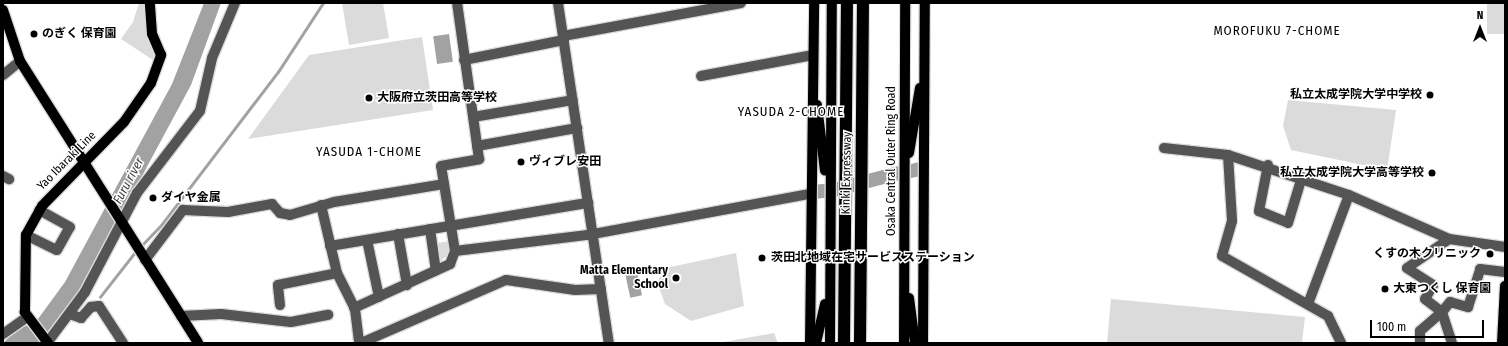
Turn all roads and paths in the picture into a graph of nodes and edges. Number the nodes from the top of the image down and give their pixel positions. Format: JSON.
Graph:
{"nodes":[{"id":1,"x":150,"y":3,"type":"edge"},
{"id":2,"x":235,"y":3,"type":"edge"},
{"id":3,"x":457,"y":3,"type":"edge"},
{"id":4,"x":558,"y":3,"type":"edge"},
{"id":5,"x":741,"y":3,"type":"edge"},
{"id":6,"x":814,"y":3,"type":"edge"},
{"id":7,"x":832,"y":3,"type":"edge"},
{"id":8,"x":847,"y":3,"type":"edge"},
{"id":9,"x":863,"y":3,"type":"edge"},
{"id":10,"x":868,"y":3,"type":"edge"},
{"id":11,"x":905,"y":3,"type":"edge"},
{"id":12,"x":925,"y":3,"type":"edge"},
{"id":13,"x":3,"y":10,"type":"edge"},
{"id":14,"x":563,"y":38,"type":"junction"},
{"id":15,"x":813,"y":55,"type":"junction"},
{"id":16,"x":464,"y":60,"type":"junction"},
{"id":17,"x":20,"y":61,"type":"junction"},
{"id":18,"x":925,"y":63,"type":"junction"},
{"id":19,"x":3,"y":75,"type":"edge"},
{"id":20,"x":701,"y":76,"type":"dead end"},
{"id":21,"x":862,"y":97,"type":"junction"},
{"id":22,"x":573,"y":100,"type":"junction"},
{"id":23,"x":473,"y":117,"type":"junction"},
{"id":24,"x":577,"y":128,"type":"junction"},
{"id":25,"x":477,"y":146,"type":"junction"},
{"id":26,"x":1164,"y":148,"type":"dead end"},
{"id":27,"x":1228,"y":154,"type":"junction"},
{"id":28,"x":84,"y":163,"type":"junction"},
{"id":29,"x":1268,"y":165,"type":"junction"},
{"id":30,"x":906,"y":168,"type":"junction"},
{"id":31,"x":1302,"y":177,"type":"junction"},
{"id":32,"x":444,"y":184,"type":"junction"},
{"id":33,"x":810,"y":194,"type":"junction"},
{"id":34,"x":1349,"y":195,"type":"junction"},
{"id":35,"x":588,"y":203,"type":"junction"},
{"id":36,"x":321,"y":205,"type":"junction"},
{"id":37,"x":39,"y":210,"type":"junction"},
{"id":38,"x":121,"y":222,"type":"junction"},
{"id":39,"x":450,"y":226,"type":"junction"},
{"id":40,"x":430,"y":229,"type":"junction"},
{"id":41,"x":593,"y":233,"type":"junction"},
{"id":42,"x":398,"y":234,"type":"junction"},
{"id":43,"x":26,"y":235,"type":"junction"},
{"id":44,"x":367,"y":240,"type":"junction"},
{"id":45,"x":830,"y":240,"type":"junction"},
{"id":46,"x":1449,"y":240,"type":"junction"},
{"id":47,"x":330,"y":246,"type":"junction"},
{"id":48,"x":1505,"y":247,"type":"edge"},
{"id":49,"x":455,"y":251,"type":"junction"},
{"id":50,"x":144,"y":258,"type":"junction"},
{"id":51,"x":436,"y":271,"type":"junction"},
{"id":52,"x":1505,"y":272,"type":"edge"},
{"id":53,"x":905,"y":273,"type":"junction"},
{"id":54,"x":337,"y":274,"type":"junction"},
{"id":55,"x":407,"y":285,"type":"junction"},
{"id":56,"x":1505,"y":286,"type":"edge"},
{"id":57,"x":601,"y":289,"type":"junction"},
{"id":58,"x":379,"y":297,"type":"junction"},
{"id":59,"x":280,"y":304,"type":"dead end"},
{"id":60,"x":1308,"y":304,"type":"junction"},
{"id":61,"x":354,"y":308,"type":"junction"},
{"id":62,"x":1442,"y":312,"type":"junction"},
{"id":63,"x":70,"y":314,"type":"junction"},
{"id":64,"x":328,"y":315,"type":"dead end"},
{"id":65,"x":181,"y":316,"type":"junction"},
{"id":66,"x":29,"y":321,"type":"junction"},
{"id":67,"x":1504,"y":325,"type":"edge"},
{"id":68,"x":5,"y":328,"type":"edge"},
{"id":69,"x":47,"y":342,"type":"edge"},
{"id":70,"x":123,"y":343,"type":"edge"},
{"id":71,"x":198,"y":343,"type":"edge"},
{"id":72,"x":360,"y":343,"type":"edge"},
{"id":73,"x":609,"y":343,"type":"edge"},
{"id":74,"x":810,"y":343,"type":"edge"},
{"id":75,"x":816,"y":343,"type":"edge"},
{"id":76,"x":830,"y":343,"type":"edge"},
{"id":77,"x":844,"y":343,"type":"edge"},
{"id":78,"x":860,"y":343,"type":"edge"},
{"id":79,"x":904,"y":343,"type":"edge"},
{"id":80,"x":915,"y":343,"type":"edge"},
{"id":81,"x":923,"y":343,"type":"edge"},
{"id":82,"x":1341,"y":343,"type":"edge"},
{"id":83,"x":1420,"y":343,"type":"edge"},
{"id":84,"x":1452,"y":343,"type":"edge"},
{"id":85,"x":1502,"y":343,"type":"edge"}],
"edges":[{"from":1,"to":28,"type":"main road","name":"Yao Ibaraki Line"},
{"from":2,"to":38,"type":"street"},
{"from":3,"to":16,"type":"street"},
{"from":4,"to":14,"type":"street"},
{"from":5,"to":14,"type":"street"},
{"from":6,"to":15,"type":"main road"},
{"from":7,"to":45,"type":"main road"},
{"from":8,"to":77,"type":"highway","name":"Kinki Expressway"},
{"from":9,"to":21,"type":"highway","name":"Kinki Expressway"},
{"from":10,"to":21,"type":"highway"},
{"from":11,"to":30,"type":"main road","name":"Osaka Central Outer Ring Road"},
{"from":12,"to":18,"type":"main road"},
{"from":13,"to":17,"type":"main road"},
{"from":14,"to":16,"type":"street"},
{"from":14,"to":22,"type":"street"},
{"from":15,"to":20,"type":"street"},
{"from":15,"to":33,"type":"main road"},
{"from":15,"to":45,"type":"main road"},
{"from":16,"to":23,"type":"street"},
{"from":17,"to":19,"type":"street"},
{"from":17,"to":28,"type":"main road"},
{"from":18,"to":30,"type":"main road"},
{"from":18,"to":81,"type":"main road"},
{"from":21,"to":78,"type":"highway","name":"Kinki Expressway"},
{"from":22,"to":23,"type":"street"},
{"from":22,"to":24,"type":"street"},
{"from":23,"to":25,"type":"street"},
{"from":24,"to":25,"type":"street"},
{"from":24,"to":35,"type":"street"},
{"from":25,"to":32,"type":"street"},
{"from":26,"to":27,"type":"street"},
{"from":27,"to":29,"type":"street"},
{"from":27,"to":60,"type":"street"},
{"from":28,"to":37,"type":"main road","name":"Yao Ibaraki Line"},
{"from":28,"to":38,"type":"main road"},
{"from":29,"to":31,"type":"street"},
{"from":29,"to":31,"type":"street"},
{"from":30,"to":53,"type":"main road","name":"Osaka Central Outer Ring Road"},
{"from":31,"to":34,"type":"street"},
{"from":32,"to":36,"type":"street"},
{"from":32,"to":39,"type":"street"},
{"from":33,"to":41,"type":"street"},
{"from":33,"to":74,"type":"main road"},
{"from":34,"to":46,"type":"street"},
{"from":34,"to":60,"type":"street"},
{"from":35,"to":39,"type":"street"},
{"from":35,"to":41,"type":"street"},
{"from":36,"to":47,"type":"street"},
{"from":36,"to":50,"type":"street"},
{"from":37,"to":43,"type":"main road","name":"Yao Ibaraki Line"},
{"from":37,"to":43,"type":"street"},
{"from":38,"to":50,"type":"main road"},
{"from":38,"to":63,"type":"street"},
{"from":39,"to":40,"type":"street"},
{"from":39,"to":49,"type":"street"},
{"from":40,"to":42,"type":"street"},
{"from":40,"to":51,"type":"street"},
{"from":41,"to":49,"type":"street"},
{"from":41,"to":57,"type":"street"},
{"from":42,"to":44,"type":"street"},
{"from":42,"to":55,"type":"street"},
{"from":43,"to":66,"type":"main road","name":"Yao Ibaraki Line"},
{"from":44,"to":47,"type":"street"},
{"from":44,"to":58,"type":"street"},
{"from":45,"to":75,"type":"main road"},
{"from":45,"to":76,"type":"main road"},
{"from":46,"to":48,"type":"street"},
{"from":46,"to":62,"type":"street"},
{"from":47,"to":54,"type":"street"},
{"from":49,"to":51,"type":"street"},
{"from":50,"to":65,"type":"main road"},
{"from":51,"to":55,"type":"street"},
{"from":52,"to":62,"type":"street"},
{"from":53,"to":79,"type":"main road","name":"Osaka Central Outer Ring Road"},
{"from":53,"to":80,"type":"main road"},
{"from":54,"to":59,"type":"street"},
{"from":54,"to":61,"type":"street"},
{"from":55,"to":58,"type":"street"},
{"from":56,"to":67,"type":"main road"},
{"from":57,"to":72,"type":"street"},
{"from":57,"to":73,"type":"street"},
{"from":58,"to":61,"type":"street"},
{"from":60,"to":82,"type":"street"},
{"from":61,"to":72,"type":"street"},
{"from":62,"to":83,"type":"street"},
{"from":62,"to":84,"type":"street"},
{"from":63,"to":69,"type":"street"},
{"from":63,"to":70,"type":"street"},
{"from":64,"to":65,"type":"street"},
{"from":65,"to":71,"type":"main road"},
{"from":66,"to":68,"type":"street"},
{"from":66,"to":69,"type":"main road"},
{"from":67,"to":85,"type":"main road"}]}
